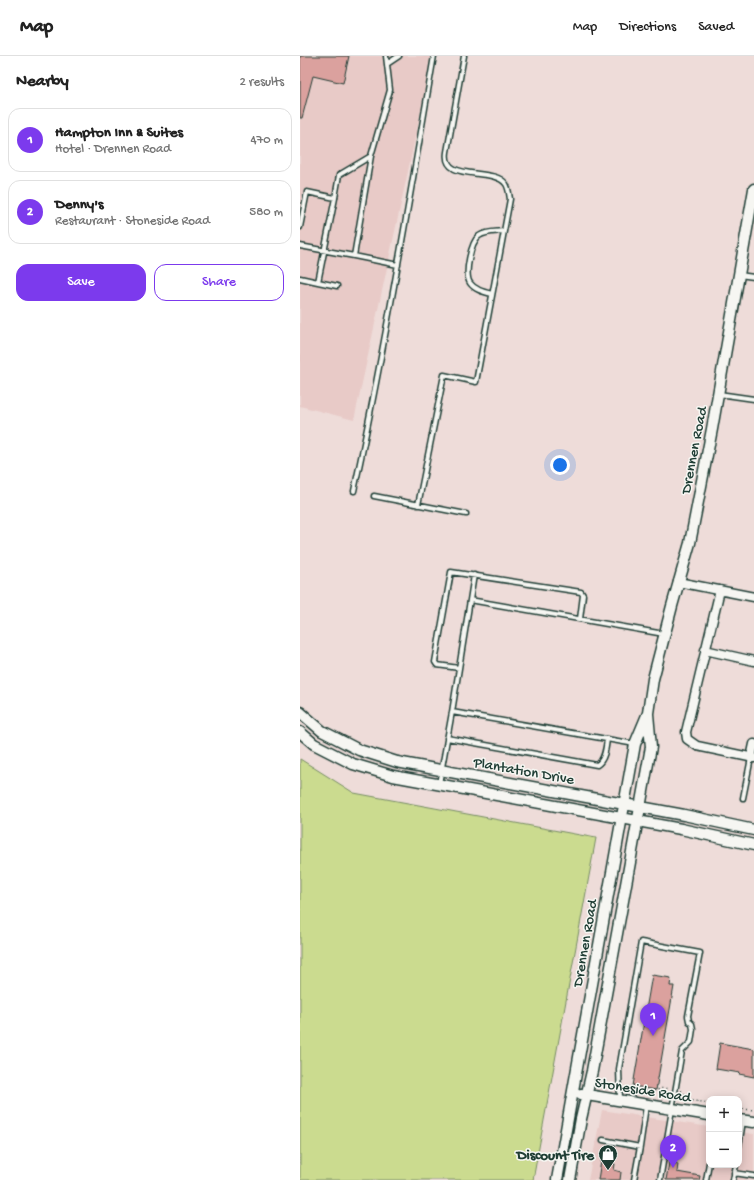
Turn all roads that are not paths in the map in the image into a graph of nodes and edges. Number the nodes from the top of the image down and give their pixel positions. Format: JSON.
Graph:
{"nodes":[{"id":1,"x":386,"y":56,"type":"edge"},
{"id":2,"x":399,"y":56,"type":"edge"},
{"id":3,"x":434,"y":56,"type":"edge"},
{"id":4,"x":464,"y":56,"type":"edge"},
{"id":5,"x":387,"y":64,"type":"junction"},
{"id":6,"x":371,"y":156,"type":"junction"},
{"id":7,"x":754,"y":189,"type":"edge"},
{"id":8,"x":335,"y":198,"type":"junction"},
{"id":9,"x":300,"y":227,"type":"edge"},
{"id":10,"x":504,"y":231,"type":"junction"},
{"id":11,"x":300,"y":246,"type":"edge"},
{"id":12,"x":325,"y":251,"type":"junction"},
{"id":13,"x":354,"y":256,"type":"junction"},
{"id":14,"x":398,"y":265,"type":"junction"},
{"id":15,"x":739,"y":275,"type":"junction"},
{"id":16,"x":754,"y":277,"type":"edge"},
{"id":17,"x":300,"y":278,"type":"edge"},
{"id":18,"x":318,"y":282,"type":"junction"},
{"id":19,"x":337,"y":286,"type":"dead end"},
{"id":20,"x":492,"y":294,"type":"junction"},
{"id":21,"x":718,"y":394,"type":"junction"},
{"id":22,"x":754,"y":399,"type":"edge"},
{"id":23,"x":354,"y":490,"type":"dead end"},
{"id":24,"x":374,"y":496,"type":"dead end"},
{"id":25,"x":418,"y":505,"type":"junction"},
{"id":26,"x":466,"y":514,"type":"dead end"},
{"id":27,"x":474,"y":575,"type":"junction"},
{"id":28,"x":678,"y":582,"type":"junction"},
{"id":29,"x":720,"y":590,"type":"junction"},
{"id":30,"x":754,"y":597,"type":"edge"},
{"id":31,"x":470,"y":600,"type":"junction"},
{"id":32,"x":580,"y":619,"type":"junction"},
{"id":33,"x":665,"y":634,"type":"junction"},
{"id":34,"x":705,"y":650,"type":"junction"},
{"id":35,"x":754,"y":661,"type":"edge"},
{"id":36,"x":459,"y":668,"type":"junction"},
{"id":37,"x":300,"y":712,"type":"edge"},
{"id":38,"x":452,"y":712,"type":"junction"},
{"id":39,"x":648,"y":712,"type":"junction"},
{"id":40,"x":313,"y":724,"type":"junction"},
{"id":41,"x":303,"y":734,"type":"edge"},
{"id":42,"x":447,"y":738,"type":"junction"},
{"id":43,"x":607,"y":739,"type":"junction"},
{"id":44,"x":635,"y":744,"type":"junction"},
{"id":45,"x":754,"y":744,"type":"edge"},
{"id":46,"x":752,"y":758,"type":"edge"},
{"id":47,"x":442,"y":771,"type":"junction"},
{"id":48,"x":439,"y":784,"type":"junction"},
{"id":49,"x":743,"y":798,"type":"dead end"},
{"id":50,"x":625,"y":804,"type":"junction"},
{"id":51,"x":640,"y":806,"type":"junction"},
{"id":52,"x":622,"y":818,"type":"junction"},
{"id":53,"x":637,"y":821,"type":"junction"},
{"id":54,"x":754,"y":830,"type":"edge"},
{"id":55,"x":754,"y":846,"type":"edge"},
{"id":56,"x":572,"y":1092,"type":"junction"},
{"id":57,"x":587,"y":1095,"type":"junction"},
{"id":58,"x":620,"y":1100,"type":"junction"},
{"id":59,"x":646,"y":1105,"type":"junction"},
{"id":60,"x":672,"y":1109,"type":"junction"},
{"id":61,"x":706,"y":1115,"type":"edge"},
{"id":62,"x":742,"y":1120,"type":"edge"},
{"id":63,"x":754,"y":1122,"type":"edge"},
{"id":64,"x":603,"y":1140,"type":"dead end"},
{"id":65,"x":640,"y":1147,"type":"junction"},
{"id":66,"x":708,"y":1168,"type":"edge"},
{"id":67,"x":735,"y":1168,"type":"edge"},
{"id":68,"x":734,"y":1173,"type":"junction"},
{"id":69,"x":754,"y":1176,"type":"edge"},
{"id":70,"x":557,"y":1180,"type":"edge"},
{"id":71,"x":570,"y":1180,"type":"edge"},
{"id":72,"x":634,"y":1180,"type":"edge"},
{"id":73,"x":660,"y":1180,"type":"edge"},
{"id":74,"x":706,"y":1180,"type":"edge"},
{"id":75,"x":733,"y":1180,"type":"edge"}],
"edges":[{"from":1,"to":5,"type":"lane"},
{"from":2,"to":5,"type":"lane"},
{"from":3,"to":14,"type":"lane"},
{"from":4,"to":10,"type":"lane"},
{"from":5,"to":6,"type":"lane"},
{"from":6,"to":8,"type":"lane"},
{"from":6,"to":13,"type":"lane"},
{"from":7,"to":15,"type":"street","name":"Drennen Road"},
{"from":8,"to":9,"type":"lane"},
{"from":8,"to":12,"type":"lane"},
{"from":10,"to":20,"type":"lane"},
{"from":10,"to":20,"type":"lane"},
{"from":11,"to":12,"type":"lane"},
{"from":12,"to":13,"type":"lane"},
{"from":12,"to":18,"type":"lane"},
{"from":13,"to":14,"type":"lane"},
{"from":14,"to":23,"type":"lane"},
{"from":15,"to":16,"type":"lane"},
{"from":15,"to":21,"type":"street","name":"Drennen Road"},
{"from":17,"to":18,"type":"lane"},
{"from":18,"to":19,"type":"lane"},
{"from":20,"to":25,"type":"lane"},
{"from":21,"to":22,"type":"lane"},
{"from":21,"to":28,"type":"street","name":"Drennen Road"},
{"from":24,"to":25,"type":"lane"},
{"from":25,"to":26,"type":"lane"},
{"from":27,"to":31,"type":"lane"},
{"from":27,"to":32,"type":"lane"},
{"from":27,"to":36,"type":"lane"},
{"from":28,"to":29,"type":"street"},
{"from":28,"to":33,"type":"street","name":"Drennen Road"},
{"from":29,"to":30,"type":"street"},
{"from":29,"to":34,"type":"street"},
{"from":31,"to":32,"type":"lane"},
{"from":31,"to":36,"type":"lane"},
{"from":32,"to":33,"type":"lane"},
{"from":33,"to":39,"type":"street","name":"Drennen Road"},
{"from":34,"to":35,"type":"street"},
{"from":34,"to":46,"type":"street"},
{"from":36,"to":38,"type":"lane"},
{"from":37,"to":40,"type":"street","name":"Plantation Drive"},
{"from":38,"to":42,"type":"lane"},
{"from":38,"to":43,"type":"lane"},
{"from":39,"to":44,"type":"street","name":"Drennen Road"},
{"from":39,"to":51,"type":"street","name":"Drennen Road"},
{"from":40,"to":41,"type":"street"},
{"from":40,"to":47,"type":"street","name":"Plantation Drive"},
{"from":41,"to":48,"type":"street","name":"Plantation Drive"},
{"from":42,"to":43,"type":"lane"},
{"from":42,"to":47,"type":"lane"},
{"from":43,"to":44,"type":"lane"},
{"from":44,"to":50,"type":"street","name":"Drennen Road"},
{"from":45,"to":46,"type":"street"},
{"from":46,"to":49,"type":"lane"},
{"from":47,"to":48,"type":"lane"},
{"from":47,"to":50,"type":"street","name":"Plantation Drive"},
{"from":48,"to":52,"type":"street","name":"Plantation Drive"},
{"from":50,"to":51,"type":"street","name":"Plantation Drive"},
{"from":50,"to":52,"type":"street","name":"Drennen Road"},
{"from":51,"to":53,"type":"street","name":"Drennen Road"},
{"from":51,"to":54,"type":"street","name":"Plantation Drive"},
{"from":52,"to":53,"type":"street","name":"Plantation Drive"},
{"from":52,"to":56,"type":"street","name":"Drennen Road"},
{"from":53,"to":55,"type":"street","name":"Plantation Drive"},
{"from":53,"to":57,"type":"street","name":"Drennen Road"},
{"from":56,"to":57,"type":"street","name":"Stoneside Road"},
{"from":56,"to":70,"type":"street","name":"Drennen Road"},
{"from":57,"to":58,"type":"street","name":"Stoneside Road"},
{"from":57,"to":71,"type":"street","name":"Drennen Road"},
{"from":58,"to":59,"type":"street","name":"Stoneside Road"},
{"from":58,"to":60,"type":"lane"},
{"from":59,"to":60,"type":"street","name":"Stoneside Road"},
{"from":59,"to":65,"type":"lane"},
{"from":60,"to":61,"type":"street","name":"Stoneside Road"},
{"from":60,"to":73,"type":"lane"},
{"from":62,"to":63,"type":"street"},
{"from":64,"to":65,"type":"lane"},
{"from":65,"to":72,"type":"lane"},
{"from":66,"to":74,"type":"lane"},
{"from":67,"to":68,"type":"lane"},
{"from":68,"to":69,"type":"lane"},
{"from":68,"to":75,"type":"lane"}]}
